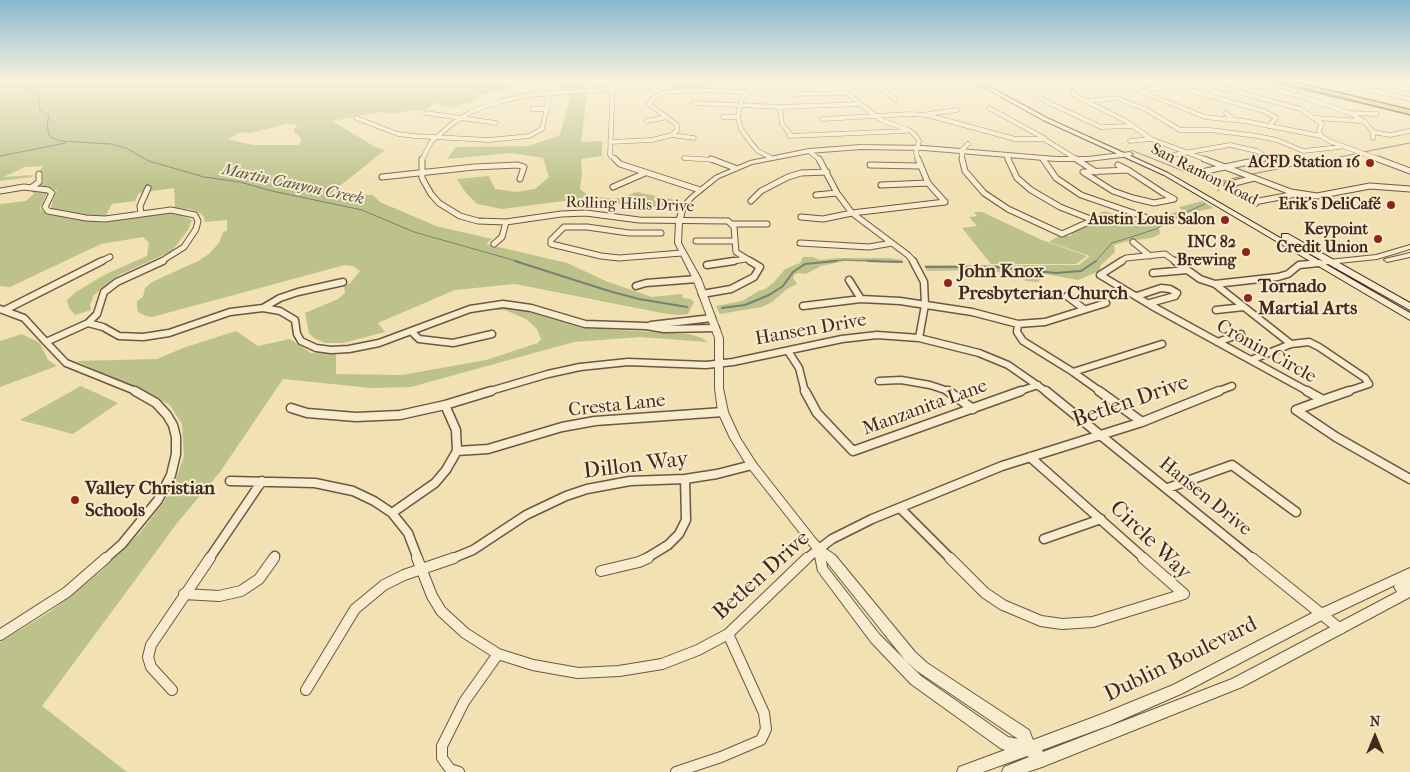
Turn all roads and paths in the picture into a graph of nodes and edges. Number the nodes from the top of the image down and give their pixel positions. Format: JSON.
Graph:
{"nodes":[{"id":1,"x":445,"y":116,"type":"edge"},
{"id":2,"x":465,"y":116,"type":"edge"},
{"id":3,"x":545,"y":116,"type":"edge"},
{"id":4,"x":611,"y":116,"type":"edge"},
{"id":5,"x":781,"y":116,"type":"edge"},
{"id":6,"x":887,"y":116,"type":"edge"},
{"id":7,"x":931,"y":116,"type":"edge"},
{"id":8,"x":1003,"y":116,"type":"edge"},
{"id":9,"x":1039,"y":116,"type":"edge"},
{"id":10,"x":1046,"y":116,"type":"edge"},
{"id":11,"x":1077,"y":116,"type":"edge"},
{"id":12,"x":1117,"y":116,"type":"edge"},
{"id":13,"x":1157,"y":116,"type":"edge"},
{"id":14,"x":1202,"y":116,"type":"edge"},
{"id":15,"x":1231,"y":116,"type":"edge"},
{"id":16,"x":1273,"y":116,"type":"edge"},
{"id":17,"x":1312,"y":116,"type":"edge"},
{"id":18,"x":1355,"y":116,"type":"edge"},
{"id":19,"x":667,"y":117,"type":"joint"},
{"id":20,"x":723,"y":117,"type":"dead end"},
{"id":21,"x":738,"y":117,"type":"joint"},
{"id":22,"x":876,"y":117,"type":"junction"},
{"id":23,"x":356,"y":118,"type":"dead end"},
{"id":24,"x":461,"y":118,"type":"junction"},
{"id":25,"x":1316,"y":118,"type":"junction"},
{"id":26,"x":822,"y":119,"type":"dead end"},
{"id":27,"x":1233,"y":120,"type":"junction"},
{"id":28,"x":647,"y":121,"type":"dead end"},
{"id":29,"x":1364,"y":121,"type":"junction"},
{"id":30,"x":496,"y":123,"type":"dead end"},
{"id":31,"x":975,"y":123,"type":"dead end"},
{"id":32,"x":969,"y":125,"type":"junction"},
{"id":33,"x":1131,"y":126,"type":"junction"},
{"id":34,"x":1269,"y":126,"type":"junction"},
{"id":35,"x":909,"y":130,"type":"junction"},
{"id":36,"x":1410,"y":131,"type":"edge"},
{"id":37,"x":1372,"y":132,"type":"junction"},
{"id":38,"x":672,"y":135,"type":"junction"},
{"id":39,"x":1321,"y":136,"type":"junction"},
{"id":40,"x":436,"y":137,"type":"junction"},
{"id":41,"x":694,"y":138,"type":"dead end"},
{"id":42,"x":1373,"y":138,"type":"dead end"},
{"id":43,"x":1044,"y":139,"type":"junction"},
{"id":44,"x":1151,"y":139,"type":"junction"},
{"id":45,"x":1130,"y":141,"type":"dead end"},
{"id":46,"x":610,"y":142,"type":"junction"},
{"id":47,"x":968,"y":144,"type":"dead end"},
{"id":48,"x":1340,"y":146,"type":"junction"},
{"id":49,"x":917,"y":149,"type":"junction"},
{"id":50,"x":809,"y":151,"type":"junction"},
{"id":51,"x":1188,"y":152,"type":"junction"},
{"id":52,"x":962,"y":153,"type":"junction"},
{"id":53,"x":1114,"y":153,"type":"junction"},
{"id":54,"x":1126,"y":154,"type":"junction"},
{"id":55,"x":1172,"y":155,"type":"dead end"},
{"id":56,"x":1006,"y":157,"type":"junction"},
{"id":57,"x":684,"y":158,"type":"dead end"},
{"id":58,"x":770,"y":158,"type":"junction"},
{"id":59,"x":1044,"y":160,"type":"junction"},
{"id":60,"x":1080,"y":160,"type":"junction"},
{"id":61,"x":870,"y":165,"type":"dead end"},
{"id":62,"x":1118,"y":165,"type":"dead end"},
{"id":63,"x":919,"y":166,"type":"junction"},
{"id":64,"x":1226,"y":166,"type":"junction"},
{"id":65,"x":735,"y":168,"type":"junction"},
{"id":66,"x":1128,"y":170,"type":"junction"},
{"id":67,"x":1410,"y":170,"type":"edge"},
{"id":68,"x":1206,"y":171,"type":"dead end"},
{"id":69,"x":421,"y":172,"type":"junction"},
{"id":70,"x":827,"y":172,"type":"junction"},
{"id":71,"x":1096,"y":172,"type":"junction"},
{"id":72,"x":645,"y":173,"type":"junction"},
{"id":73,"x":39,"y":174,"type":"dead end"},
{"id":74,"x":382,"y":177,"type":"dead end"},
{"id":75,"x":1254,"y":178,"type":"junction"},
{"id":76,"x":520,"y":179,"type":"dead end"},
{"id":77,"x":928,"y":183,"type":"junction"},
{"id":78,"x":881,"y":185,"type":"dead end"},
{"id":79,"x":613,"y":186,"type":"dead end"},
{"id":80,"x":32,"y":187,"type":"junction"},
{"id":81,"x":148,"y":188,"type":"dead end"},
{"id":82,"x":1410,"y":189,"type":"edge"},
{"id":83,"x":700,"y":190,"type":"junction"},
{"id":84,"x":0,"y":191,"type":"edge"},
{"id":85,"x":837,"y":193,"type":"junction"},
{"id":86,"x":1296,"y":194,"type":"junction"},
{"id":87,"x":816,"y":195,"type":"dead end"},
{"id":88,"x":751,"y":201,"type":"dead end"},
{"id":89,"x":852,"y":213,"type":"junction"},
{"id":90,"x":141,"y":214,"type":"junction"},
{"id":91,"x":801,"y":217,"type":"dead end"},
{"id":92,"x":1145,"y":217,"type":"dead end"},
{"id":93,"x":630,"y":220,"type":"junction"},
{"id":94,"x":506,"y":222,"type":"junction"},
{"id":95,"x":678,"y":222,"type":"junction"},
{"id":96,"x":730,"y":222,"type":"junction"},
{"id":97,"x":767,"y":224,"type":"dead end"},
{"id":98,"x":621,"y":232,"type":"junction"},
{"id":99,"x":661,"y":233,"type":"dead end"},
{"id":100,"x":696,"y":241,"type":"dead end"},
{"id":101,"x":735,"y":241,"type":"junction"},
{"id":102,"x":1133,"y":242,"type":"dead end"},
{"id":103,"x":800,"y":243,"type":"dead end"},
{"id":104,"x":892,"y":243,"type":"junction"},
{"id":105,"x":494,"y":244,"type":"dead end"},
{"id":106,"x":1410,"y":247,"type":"edge"},
{"id":107,"x":682,"y":253,"type":"junction"},
{"id":108,"x":1316,"y":253,"type":"junction"},
{"id":109,"x":1304,"y":254,"type":"junction"},
{"id":110,"x":1410,"y":255,"type":"edge"},
{"id":111,"x":1150,"y":256,"type":"junction"},
{"id":112,"x":110,"y":257,"type":"dead end"},
{"id":113,"x":1377,"y":257,"type":"junction"},
{"id":114,"x":746,"y":259,"type":"junction"},
{"id":115,"x":1328,"y":264,"type":"junction"},
{"id":116,"x":707,"y":265,"type":"dead end"},
{"id":117,"x":1298,"y":267,"type":"junction"},
{"id":118,"x":1187,"y":270,"type":"junction"},
{"id":119,"x":1154,"y":273,"type":"dead end"},
{"id":120,"x":697,"y":279,"type":"junction"},
{"id":121,"x":849,"y":280,"type":"dead end"},
{"id":122,"x":343,"y":282,"type":"dead end"},
{"id":123,"x":1215,"y":284,"type":"junction"},
{"id":124,"x":636,"y":286,"type":"dead end"},
{"id":125,"x":702,"y":294,"type":"junction"},
{"id":126,"x":1067,"y":296,"type":"dead end"},
{"id":127,"x":1136,"y":296,"type":"junction"},
{"id":128,"x":861,"y":299,"type":"junction"},
{"id":129,"x":1106,"y":303,"type":"dead end"},
{"id":130,"x":1150,"y":303,"type":"junction"},
{"id":131,"x":924,"y":305,"type":"junction"},
{"id":132,"x":803,"y":306,"type":"dead end"},
{"id":133,"x":1244,"y":307,"type":"junction"},
{"id":134,"x":1410,"y":307,"type":"edge"},
{"id":135,"x":263,"y":308,"type":"junction"},
{"id":136,"x":1084,"y":309,"type":"junction"},
{"id":137,"x":3,"y":310,"type":"edge"},
{"id":138,"x":1216,"y":310,"type":"dead end"},
{"id":139,"x":1410,"y":317,"type":"edge"},
{"id":140,"x":712,"y":318,"type":"junction"},
{"id":141,"x":88,"y":323,"type":"junction"},
{"id":142,"x":1018,"y":324,"type":"junction"},
{"id":143,"x":646,"y":326,"type":"junction"},
{"id":144,"x":716,"y":328,"type":"junction"},
{"id":145,"x":412,"y":332,"type":"junction"},
{"id":146,"x":492,"y":334,"type":"dead end"},
{"id":147,"x":1240,"y":334,"type":"dead end"},
{"id":148,"x":919,"y":338,"type":"junction"},
{"id":149,"x":46,"y":342,"type":"junction"},
{"id":150,"x":1217,"y":342,"type":"junction"},
{"id":151,"x":1162,"y":344,"type":"dead end"},
{"id":152,"x":1291,"y":344,"type":"junction"},
{"id":153,"x":788,"y":351,"type":"junction"},
{"id":154,"x":1251,"y":360,"type":"junction"},
{"id":155,"x":720,"y":363,"type":"junction"},
{"id":156,"x":1073,"y":372,"type":"junction"},
{"id":157,"x":879,"y":381,"type":"dead end"},
{"id":158,"x":1038,"y":385,"type":"junction"},
{"id":159,"x":1232,"y":386,"type":"dead end"},
{"id":160,"x":1323,"y":400,"type":"junction"},
{"id":161,"x":445,"y":405,"type":"junction"},
{"id":162,"x":291,"y":408,"type":"dead end"},
{"id":163,"x":973,"y":409,"type":"junction"},
{"id":164,"x":723,"y":412,"type":"junction"},
{"id":165,"x":1142,"y":422,"type":"junction"},
{"id":166,"x":1101,"y":434,"type":"junction"},
{"id":167,"x":457,"y":451,"type":"junction"},
{"id":168,"x":1030,"y":456,"type":"junction"},
{"id":169,"x":752,"y":465,"type":"junction"},
{"id":170,"x":685,"y":479,"type":"junction"},
{"id":171,"x":1410,"y":479,"type":"edge"},
{"id":172,"x":262,"y":481,"type":"junction"},
{"id":173,"x":230,"y":482,"type":"dead end"},
{"id":174,"x":1168,"y":488,"type":"junction"},
{"id":175,"x":900,"y":508,"type":"junction"},
{"id":176,"x":1296,"y":512,"type":"dead end"},
{"id":177,"x":392,"y":513,"type":"junction"},
{"id":178,"x":1101,"y":519,"type":"junction"},
{"id":179,"x":1044,"y":539,"type":"dead end"},
{"id":180,"x":818,"y":550,"type":"junction"},
{"id":181,"x":275,"y":556,"type":"dead end"},
{"id":182,"x":423,"y":570,"type":"junction"},
{"id":183,"x":601,"y":571,"type":"dead end"},
{"id":184,"x":1410,"y":573,"type":"edge"},
{"id":185,"x":1409,"y":588,"type":"edge"},
{"id":186,"x":184,"y":594,"type":"junction"},
{"id":187,"x":1322,"y":614,"type":"junction"},
{"id":188,"x":1340,"y":629,"type":"junction"},
{"id":189,"x":728,"y":634,"type":"junction"},
{"id":190,"x":0,"y":635,"type":"edge"},
{"id":191,"x":498,"y":654,"type":"junction"},
{"id":192,"x":172,"y":690,"type":"dead end"},
{"id":193,"x":306,"y":690,"type":"dead end"},
{"id":194,"x":1029,"y":748,"type":"junction"},
{"id":195,"x":1042,"y":760,"type":"junction"},
{"id":196,"x":459,"y":772,"type":"edge"},
{"id":197,"x":676,"y":772,"type":"edge"},
{"id":198,"x":964,"y":772,"type":"edge"},
{"id":199,"x":1008,"y":772,"type":"edge"}],
"edges":[{"from":1,"to":24,"type":"street"},
{"from":2,"to":24,"type":"street"},
{"from":3,"to":40,"type":"street"},
{"from":4,"to":46,"type":"street"},
{"from":5,"to":35,"type":"street"},
{"from":6,"to":22,"type":"street"},
{"from":7,"to":32,"type":"street"},
{"from":8,"to":43,"type":"street"},
{"from":9,"to":53,"type":"main road","name":"San Ramon Road"},
{"from":10,"to":54,"type":"main road","name":"San Ramon Road"},
{"from":11,"to":33,"type":"street"},
{"from":12,"to":33,"type":"street"},
{"from":13,"to":48,"type":"street"},
{"from":14,"to":27,"type":"street"},
{"from":15,"to":27,"type":"street"},
{"from":16,"to":34,"type":"street"},
{"from":17,"to":25,"type":"street"},
{"from":18,"to":29,"type":"street"},
{"from":19,"to":28,"type":"street"},
{"from":19,"to":38,"type":"street"},
{"from":20,"to":21,"type":"street"},
{"from":21,"to":58,"type":"street"},
{"from":22,"to":26,"type":"street"},
{"from":22,"to":35,"type":"street"},
{"from":23,"to":40,"type":"street"},
{"from":24,"to":30,"type":"street"},
{"from":24,"to":40,"type":"street"},
{"from":25,"to":29,"type":"street"},
{"from":25,"to":39,"type":"street"},
{"from":27,"to":34,"type":"street"},
{"from":29,"to":37,"type":"street"},
{"from":31,"to":32,"type":"street"},
{"from":32,"to":43,"type":"street"},
{"from":33,"to":44,"type":"street"},
{"from":34,"to":39,"type":"street"},
{"from":35,"to":49,"type":"street"},
{"from":36,"to":37,"type":"street"},
{"from":37,"to":42,"type":"street"},
{"from":38,"to":41,"type":"street"},
{"from":38,"to":46,"type":"street"},
{"from":39,"to":48,"type":"street"},
{"from":40,"to":69,"type":"street"},
{"from":43,"to":60,"type":"street"},
{"from":44,"to":45,"type":"street"},
{"from":44,"to":51,"type":"street"},
{"from":46,"to":72,"type":"street"},
{"from":47,"to":52,"type":"street"},
{"from":48,"to":67,"type":"street"},
{"from":49,"to":50,"type":"street"},
{"from":49,"to":52,"type":"street"},
{"from":49,"to":63,"type":"street"},
{"from":50,"to":58,"type":"street"},
{"from":50,"to":70,"type":"street"},
{"from":51,"to":55,"type":"street"},
{"from":51,"to":64,"type":"street"},
{"from":51,"to":64,"type":"street"},
{"from":52,"to":56,"type":"street"},
{"from":52,"to":56,"type":"street"},
{"from":53,"to":54,"type":"main road","name":"San Ramon Road"},
{"from":53,"to":60,"type":"street"},
{"from":54,"to":60,"type":"street"},
{"from":54,"to":108,"type":"main road","name":"San Ramon Road"},
{"from":54,"to":109,"type":"main road","name":"San Ramon Road"},
{"from":56,"to":59,"type":"street"},
{"from":57,"to":65,"type":"street"},
{"from":58,"to":65,"type":"street"},
{"from":59,"to":60,"type":"street"},
{"from":59,"to":92,"type":"street"},
{"from":60,"to":71,"type":"street"},
{"from":61,"to":63,"type":"street"},
{"from":62,"to":66,"type":"street"},
{"from":63,"to":77,"type":"street"},
{"from":64,"to":68,"type":"street"},
{"from":64,"to":75,"type":"street"},
{"from":65,"to":83,"type":"street"},
{"from":66,"to":71,"type":"street"},
{"from":66,"to":71,"type":"street"},
{"from":69,"to":74,"type":"street"},
{"from":69,"to":76,"type":"street"},
{"from":69,"to":94,"type":"street","name":"Rolling Hills Drive"},
{"from":70,"to":85,"type":"street"},
{"from":70,"to":88,"type":"street"},
{"from":72,"to":79,"type":"street"},
{"from":72,"to":83,"type":"street"},
{"from":73,"to":80,"type":"street"},
{"from":75,"to":86,"type":"street"},
{"from":75,"to":86,"type":"street"},
{"from":77,"to":78,"type":"street"},
{"from":77,"to":89,"type":"street"},
{"from":80,"to":84,"type":"street"},
{"from":80,"to":90,"type":"street"},
{"from":81,"to":90,"type":"street"},
{"from":82,"to":86,"type":"street"},
{"from":83,"to":95,"type":"street"},
{"from":85,"to":87,"type":"street"},
{"from":85,"to":89,"type":"street"},
{"from":89,"to":91,"type":"street"},
{"from":89,"to":104,"type":"street"},
{"from":90,"to":141,"type":"street"},
{"from":93,"to":94,"type":"street","name":"Rolling Hills Drive"},
{"from":93,"to":95,"type":"street","name":"Rolling Hills Drive"},
{"from":93,"to":98,"type":"street"},
{"from":94,"to":105,"type":"street"},
{"from":95,"to":96,"type":"street","name":"Rolling Hills Drive"},
{"from":95,"to":107,"type":"street"},
{"from":96,"to":97,"type":"street","name":"Rolling Hills Drive"},
{"from":96,"to":101,"type":"street"},
{"from":98,"to":99,"type":"street"},
{"from":98,"to":107,"type":"street"},
{"from":100,"to":101,"type":"street"},
{"from":101,"to":114,"type":"street"},
{"from":102,"to":111,"type":"street"},
{"from":103,"to":104,"type":"street"},
{"from":104,"to":131,"type":"street"},
{"from":106,"to":113,"type":"street"},
{"from":107,"to":120,"type":"street"},
{"from":108,"to":113,"type":"street"},
{"from":108,"to":115,"type":"main road","name":"San Ramon Road"},
{"from":109,"to":115,"type":"main road","name":"San Ramon Road"},
{"from":109,"to":117,"type":"street"},
{"from":110,"to":115,"type":"street"},
{"from":111,"to":118,"type":"street","name":"Cronin Circle"},
{"from":111,"to":127,"type":"street","name":"Cronin Circle"},
{"from":112,"to":137,"type":"street"},
{"from":113,"to":115,"type":"street"},
{"from":114,"to":116,"type":"street"},
{"from":114,"to":125,"type":"street"},
{"from":115,"to":117,"type":"street"},
{"from":115,"to":134,"type":"main road","name":"San Ramon Road"},
{"from":115,"to":139,"type":"main road","name":"San Ramon Road"},
{"from":117,"to":123,"type":"street"},
{"from":118,"to":119,"type":"street"},
{"from":118,"to":123,"type":"street","name":"Cronin Circle"},
{"from":120,"to":124,"type":"street"},
{"from":120,"to":125,"type":"street"},
{"from":121,"to":128,"type":"street"},
{"from":122,"to":135,"type":"street"},
{"from":123,"to":133,"type":"street","name":"Cronin Circle"},
{"from":125,"to":140,"type":"street"},
{"from":126,"to":136,"type":"street"},
{"from":127,"to":130,"type":"street","name":"Cronin Circle"},
{"from":127,"to":130,"type":"street"},
{"from":128,"to":131,"type":"street"},
{"from":128,"to":132,"type":"street"},
{"from":129,"to":136,"type":"street"},
{"from":130,"to":150,"type":"street","name":"Cronin Circle"},
{"from":131,"to":142,"type":"street"},
{"from":131,"to":148,"type":"street"},
{"from":133,"to":138,"type":"street"},
{"from":133,"to":152,"type":"street","name":"Cronin Circle"},
{"from":135,"to":141,"type":"street"},
{"from":135,"to":145,"type":"street"},
{"from":136,"to":142,"type":"street"},
{"from":137,"to":149,"type":"street"},
{"from":140,"to":143,"type":"street"},
{"from":140,"to":144,"type":"street"},
{"from":141,"to":149,"type":"street"},
{"from":142,"to":156,"type":"street"},
{"from":143,"to":144,"type":"street"},
{"from":143,"to":145,"type":"street"},
{"from":144,"to":155,"type":"street"},
{"from":145,"to":146,"type":"street"},
{"from":147,"to":150,"type":"street"},
{"from":148,"to":153,"type":"street","name":"Hansen Drive"},
{"from":148,"to":158,"type":"street","name":"Hansen Drive"},
{"from":149,"to":190,"type":"street"},
{"from":150,"to":154,"type":"street","name":"Cronin Circle"},
{"from":151,"to":156,"type":"street"},
{"from":152,"to":154,"type":"street"},
{"from":152,"to":160,"type":"street","name":"Cronin Circle"},
{"from":153,"to":155,"type":"street","name":"Hansen Drive"},
{"from":153,"to":163,"type":"street","name":"Manzanita Lane"},
{"from":154,"to":160,"type":"street","name":"Cronin Circle"},
{"from":155,"to":161,"type":"street","name":"Hansen Drive"},
{"from":155,"to":164,"type":"street"},
{"from":156,"to":165,"type":"street"},
{"from":157,"to":163,"type":"street"},
{"from":158,"to":163,"type":"street","name":"Manzanita Lane"},
{"from":158,"to":166,"type":"street","name":"Hansen Drive"},
{"from":159,"to":165,"type":"street","name":"Betlen Drive"},
{"from":160,"to":171,"type":"street"},
{"from":161,"to":162,"type":"street","name":"Hansen Drive"},
{"from":161,"to":167,"type":"street"},
{"from":164,"to":167,"type":"street","name":"Cresta Lane"},
{"from":164,"to":169,"type":"street"},
{"from":165,"to":166,"type":"street","name":"Betlen Drive"},
{"from":166,"to":168,"type":"street","name":"Betlen Drive"},
{"from":166,"to":174,"type":"street","name":"Hansen Drive"},
{"from":167,"to":177,"type":"street"},
{"from":168,"to":175,"type":"street","name":"Betlen Drive"},
{"from":168,"to":178,"type":"street","name":"Circle Way"},
{"from":169,"to":170,"type":"street","name":"Dillon Way"},
{"from":169,"to":180,"type":"street"},
{"from":170,"to":182,"type":"street","name":"Dillon Way"},
{"from":170,"to":183,"type":"street"},
{"from":172,"to":173,"type":"street","name":"Betlen Drive"},
{"from":172,"to":177,"type":"street","name":"Betlen Drive"},
{"from":172,"to":186,"type":"street"},
{"from":174,"to":176,"type":"street"},
{"from":174,"to":187,"type":"street","name":"Hansen Drive"},
{"from":175,"to":178,"type":"street","name":"Circle Way"},
{"from":175,"to":180,"type":"street","name":"Betlen Drive"},
{"from":177,"to":182,"type":"street","name":"Betlen Drive"},
{"from":178,"to":179,"type":"street"},
{"from":180,"to":189,"type":"street","name":"Betlen Drive"},
{"from":180,"to":194,"type":"street"},
{"from":181,"to":186,"type":"street"},
{"from":182,"to":191,"type":"street","name":"Betlen Drive"},
{"from":182,"to":193,"type":"street","name":"Dillon Way"},
{"from":184,"to":187,"type":"street","name":"Dublin Boulevard"},
{"from":185,"to":188,"type":"street","name":"Dublin Boulevard"},
{"from":186,"to":192,"type":"street"},
{"from":187,"to":188,"type":"street","name":"Hansen Drive"},
{"from":187,"to":194,"type":"street","name":"Dublin Boulevard"},
{"from":188,"to":195,"type":"street","name":"Dublin Boulevard"},
{"from":189,"to":191,"type":"street","name":"Betlen Drive"},
{"from":189,"to":197,"type":"street"},
{"from":191,"to":196,"type":"street"},
{"from":194,"to":195,"type":"street"},
{"from":194,"to":198,"type":"street","name":"Dublin Boulevard"},
{"from":195,"to":199,"type":"street","name":"Dublin Boulevard"}]}
